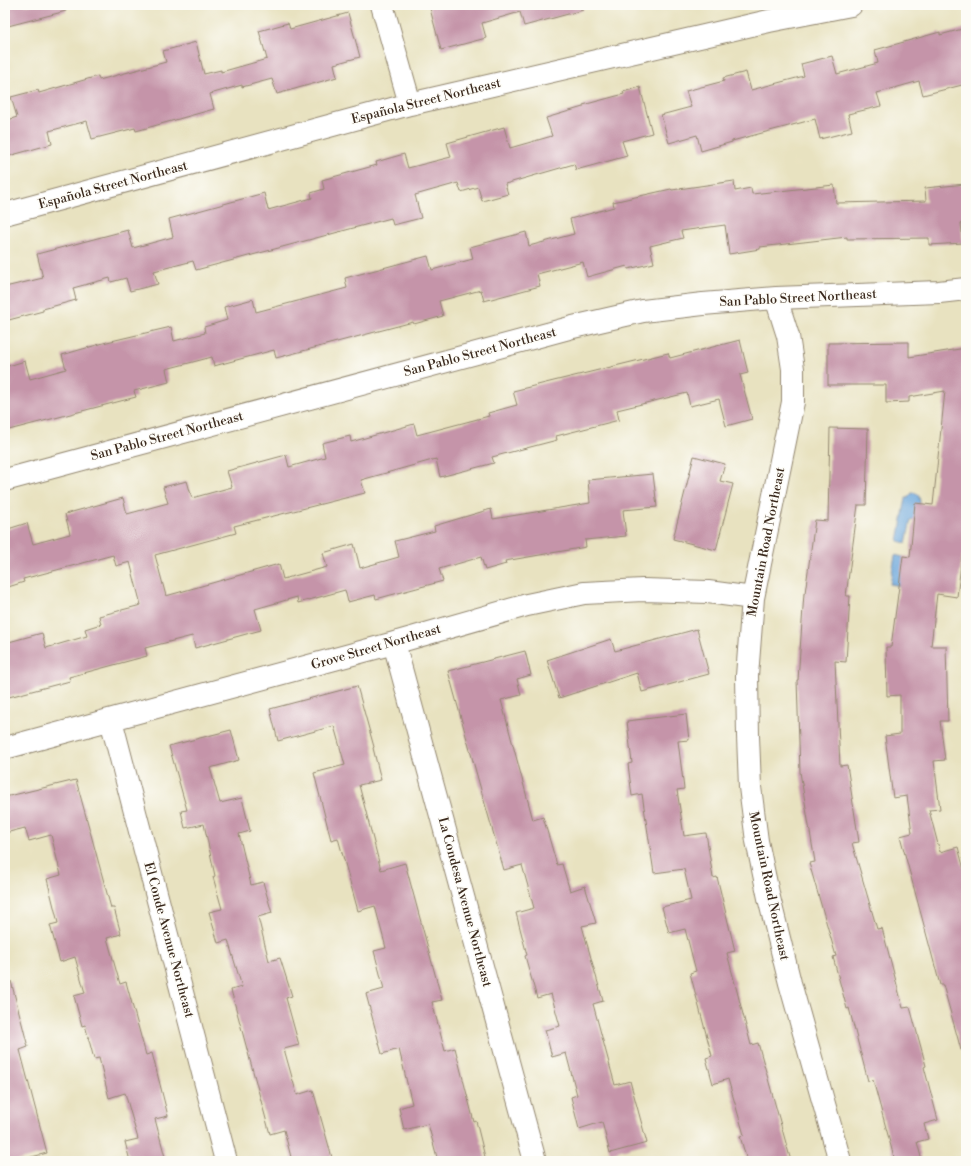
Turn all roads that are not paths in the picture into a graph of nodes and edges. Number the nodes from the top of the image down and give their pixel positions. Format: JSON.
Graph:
{"nodes":[{"id":1,"x":382,"y":5,"type":"edge"},
{"id":2,"x":851,"y":5,"type":"edge"},
{"id":3,"x":410,"y":104,"type":"junction"},
{"id":4,"x":5,"y":214,"type":"edge"},
{"id":5,"x":966,"y":289,"type":"edge"},
{"id":6,"x":776,"y":298,"type":"junction"},
{"id":7,"x":5,"y":480,"type":"edge"},
{"id":8,"x":753,"y":598,"type":"junction"},
{"id":9,"x":394,"y":643,"type":"junction"},
{"id":10,"x":111,"y":720,"type":"junction"},
{"id":11,"x":5,"y":748,"type":"edge"},
{"id":12,"x":226,"y":1161,"type":"edge"},
{"id":13,"x":535,"y":1161,"type":"edge"},
{"id":14,"x":840,"y":1161,"type":"edge"}],
"edges":[{"from":1,"to":3,"type":"street"},
{"from":2,"to":3,"type":"street","name":"Española Street Northeast"},
{"from":3,"to":4,"type":"street","name":"Española Street Northeast"},
{"from":5,"to":6,"type":"street","name":"San Pablo Street Northeast"},
{"from":6,"to":7,"type":"street","name":"San Pablo Street Northeast"},
{"from":6,"to":8,"type":"street","name":"Mountain Road Northeast"},
{"from":8,"to":9,"type":"street","name":"Grove Street Northeast"},
{"from":8,"to":14,"type":"street","name":"Mountain Road Northeast"},
{"from":9,"to":10,"type":"street","name":"Grove Street Northeast"},
{"from":9,"to":13,"type":"street","name":"La Condesa Avenue Northeast"},
{"from":10,"to":11,"type":"street","name":"Grove Street Northeast"},
{"from":10,"to":12,"type":"street","name":"El Conde Avenue Northeast"}]}
